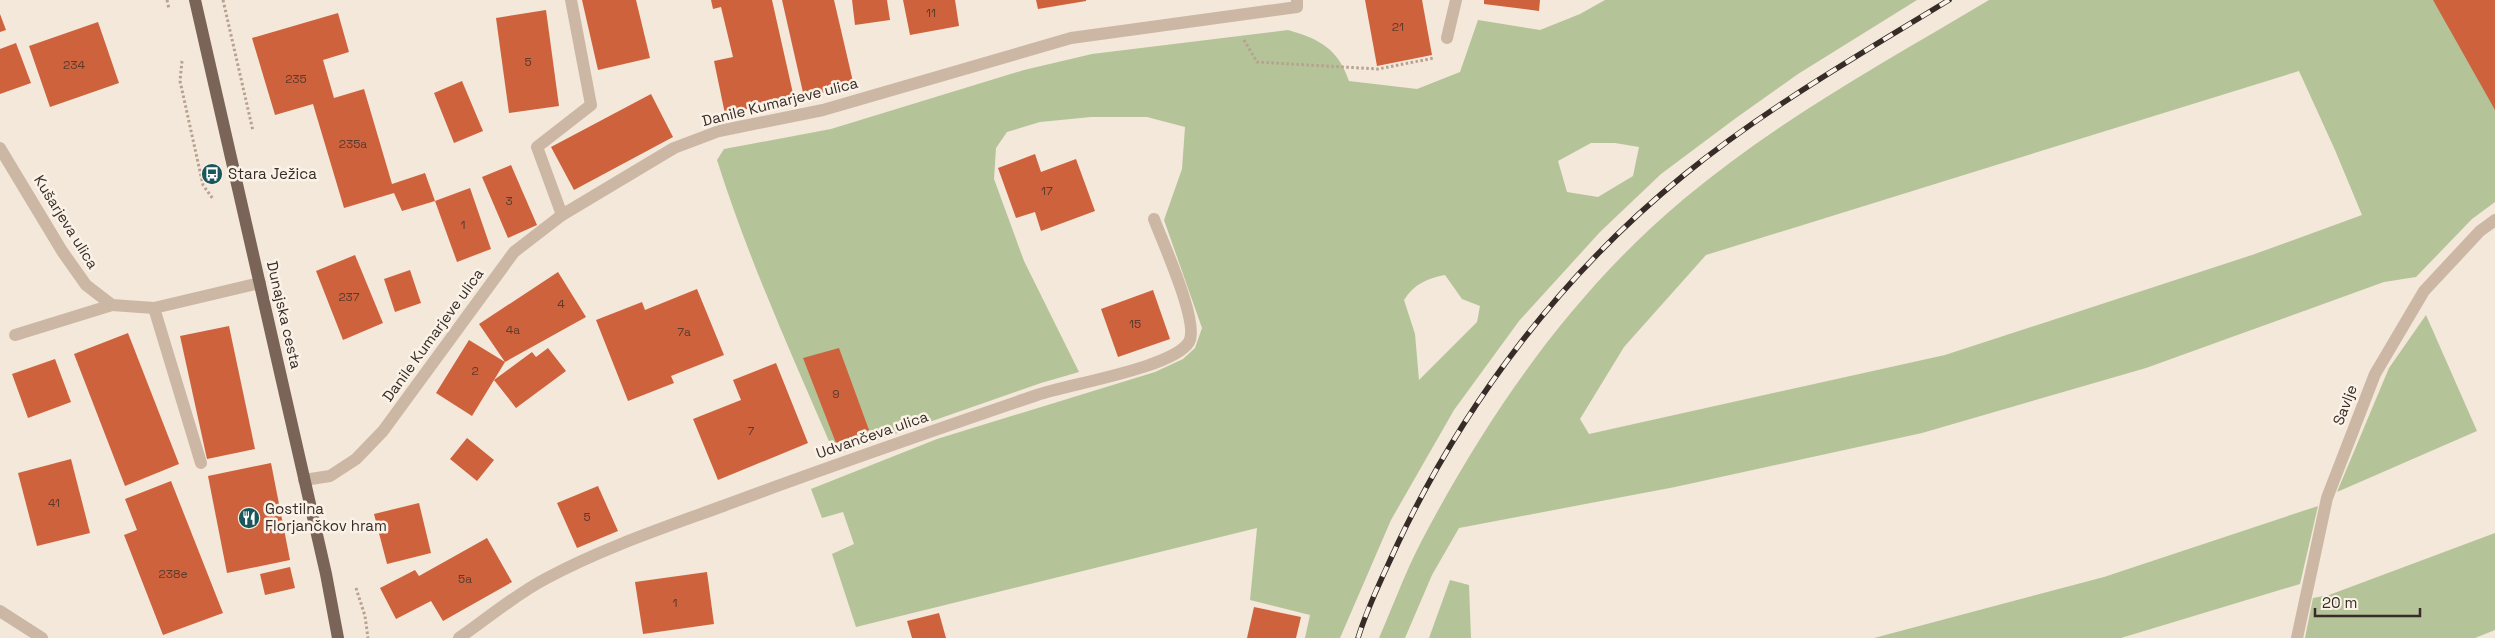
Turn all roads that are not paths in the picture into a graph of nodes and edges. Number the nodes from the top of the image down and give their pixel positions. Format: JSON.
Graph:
{"nodes":[{"id":1,"x":195,"y":0,"type":"edge"},
{"id":2,"x":570,"y":0,"type":"edge"},
{"id":3,"x":1297,"y":0,"type":"edge"},
{"id":4,"x":1456,"y":0,"type":"edge"},
{"id":5,"x":1447,"y":38,"type":"road end"},
{"id":6,"x":0,"y":148,"type":"edge"},
{"id":7,"x":562,"y":215,"type":"junction"},
{"id":8,"x":1154,"y":219,"type":"dead end"},
{"id":9,"x":2495,"y":220,"type":"edge"},
{"id":10,"x":260,"y":283,"type":"junction"},
{"id":11,"x":112,"y":305,"type":"junction"},
{"id":12,"x":154,"y":308,"type":"junction"},
{"id":13,"x":15,"y":335,"type":"dead end"},
{"id":14,"x":202,"y":463,"type":"dead end"},
{"id":15,"x":304,"y":480,"type":"junction"},
{"id":16,"x":0,"y":611,"type":"edge"},
{"id":17,"x":42,"y":638,"type":"edge"},
{"id":18,"x":338,"y":638,"type":"edge"},
{"id":19,"x":459,"y":638,"type":"edge"},
{"id":20,"x":2297,"y":638,"type":"edge"}],
"edges":[{"from":1,"to":10,"type":"main road","name":"Dunajska cesta"},
{"from":2,"to":7,"type":"street"},
{"from":3,"to":7,"type":"street","name":"Danile Kumarjeve ulica"},
{"from":4,"to":5,"type":"street"},
{"from":6,"to":11,"type":"street","name":"Kušarjeva ulica"},
{"from":7,"to":15,"type":"street","name":"Danile Kumarjeve ulica"},
{"from":8,"to":19,"type":"street","name":"Udvančeva ulica"},
{"from":9,"to":20,"type":"street","name":"Savlje"},
{"from":10,"to":12,"type":"street"},
{"from":10,"to":15,"type":"main road","name":"Dunajska cesta"},
{"from":11,"to":12,"type":"street"},
{"from":11,"to":13,"type":"street"},
{"from":12,"to":14,"type":"street"},
{"from":15,"to":18,"type":"main road","name":"Dunajska cesta"},
{"from":16,"to":17,"type":"street"}]}
